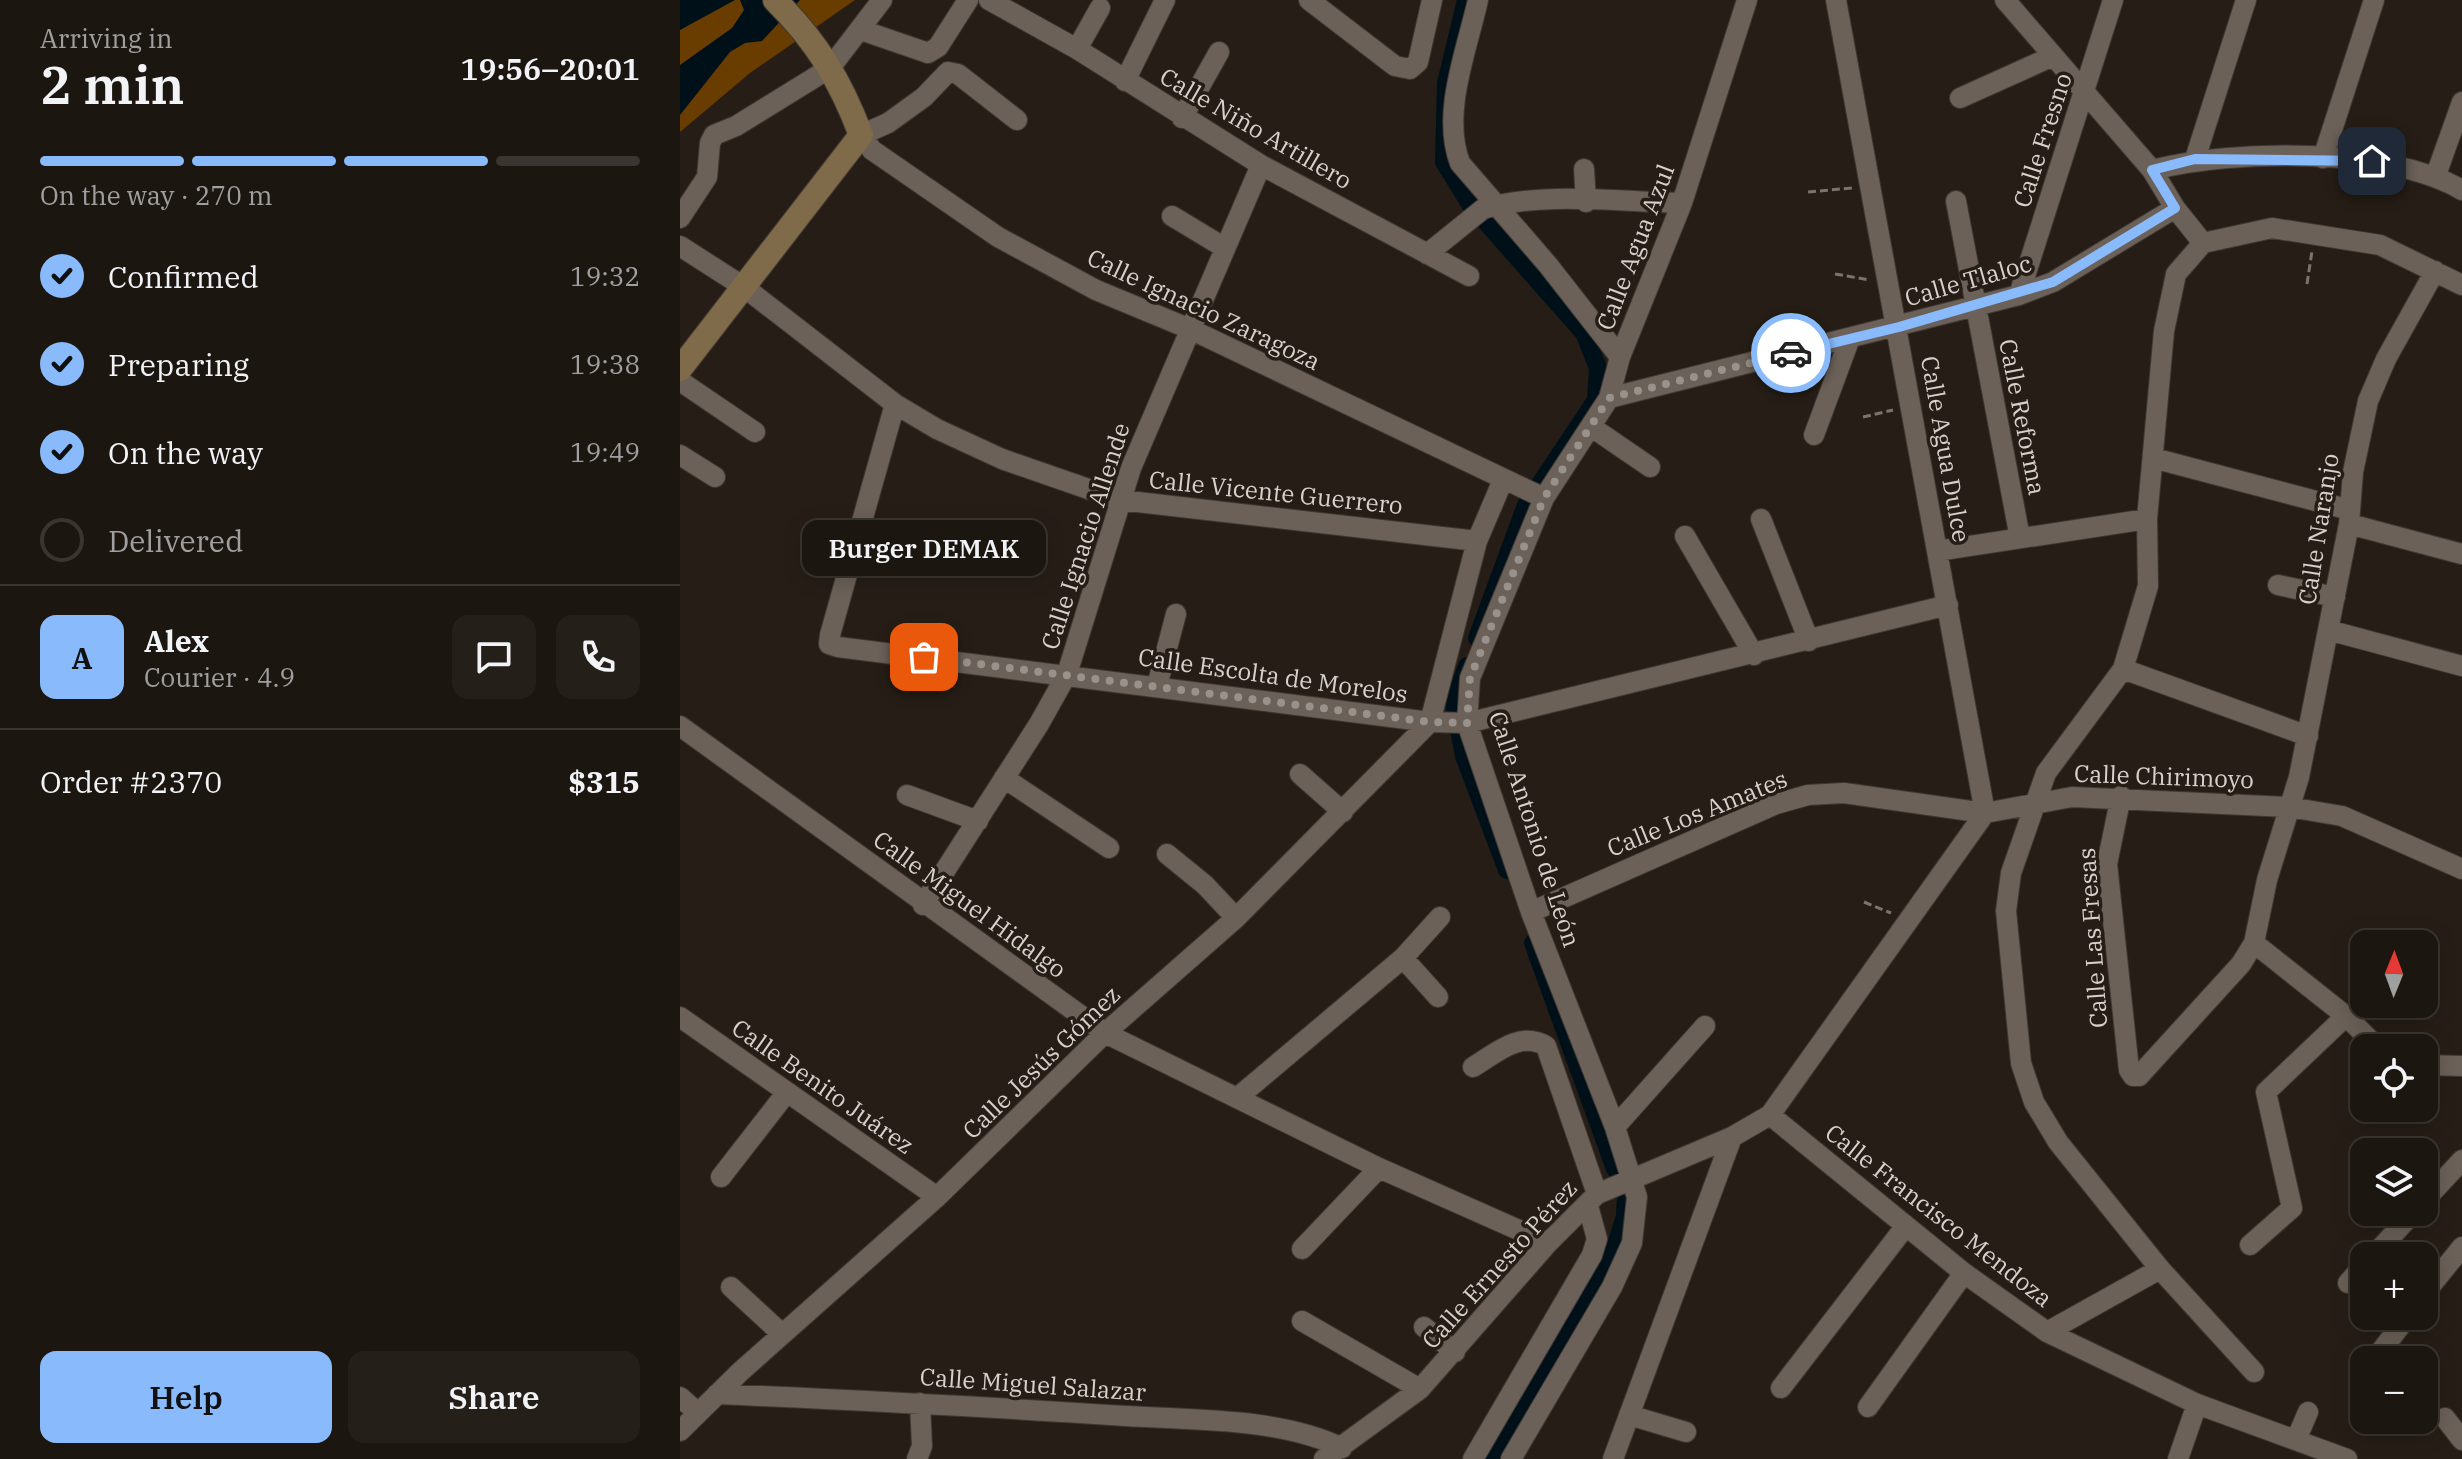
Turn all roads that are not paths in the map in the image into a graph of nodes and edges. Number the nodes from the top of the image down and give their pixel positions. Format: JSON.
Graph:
{"nodes":[{"id":1,"x":775,"y":0,"type":"edge"},
{"id":2,"x":882,"y":0,"type":"edge"},
{"id":3,"x":968,"y":0,"type":"edge"},
{"id":4,"x":989,"y":0,"type":"edge"},
{"id":5,"x":1165,"y":0,"type":"edge"},
{"id":6,"x":1309,"y":0,"type":"edge"},
{"id":7,"x":1432,"y":0,"type":"edge"},
{"id":8,"x":1478,"y":0,"type":"edge"},
{"id":9,"x":1747,"y":0,"type":"edge"},
{"id":10,"x":1836,"y":0,"type":"edge"},
{"id":11,"x":2005,"y":0,"type":"edge"},
{"id":12,"x":2113,"y":0,"type":"edge"},
{"id":13,"x":2246,"y":0,"type":"edge"},
{"id":14,"x":2374,"y":0,"type":"edge"},
{"id":15,"x":1100,"y":8,"type":"dead end"},
{"id":16,"x":861,"y":30,"type":"junction"},
{"id":17,"x":1077,"y":49,"type":"junction"},
{"id":18,"x":1219,"y":52,"type":"dead end"},
{"id":19,"x":2051,"y":57,"type":"junction"},
{"id":20,"x":830,"y":68,"type":"junction"},
{"id":21,"x":1125,"y":81,"type":"junction"},
{"id":22,"x":2084,"y":94,"type":"junction"},
{"id":23,"x":1960,"y":98,"type":"dead end"},
{"id":24,"x":2462,"y":102,"type":"edge"},
{"id":25,"x":1182,"y":118,"type":"junction"},
{"id":26,"x":1017,"y":120,"type":"dead end"},
{"id":27,"x":861,"y":135,"type":"junction"},
{"id":28,"x":2323,"y":158,"type":"junction"},
{"id":29,"x":2195,"y":159,"type":"junction"},
{"id":30,"x":1261,"y":165,"type":"junction"},
{"id":31,"x":1584,"y":169,"type":"dead end"},
{"id":32,"x":2152,"y":170,"type":"junction"},
{"id":33,"x":2436,"y":175,"type":"junction"},
{"id":34,"x":2462,"y":190,"type":"edge"},
{"id":35,"x":1956,"y":201,"type":"dead end"},
{"id":36,"x":1586,"y":202,"type":"junction"},
{"id":37,"x":1682,"y":203,"type":"junction"},
{"id":38,"x":2175,"y":208,"type":"junction"},
{"id":39,"x":1482,"y":212,"type":"junction"},
{"id":40,"x":1172,"y":216,"type":"dead end"},
{"id":41,"x":680,"y":218,"type":"edge"},
{"id":42,"x":2203,"y":243,"type":"junction"},
{"id":43,"x":680,"y":246,"type":"edge"},
{"id":44,"x":1225,"y":248,"type":"junction"},
{"id":45,"x":1427,"y":254,"type":"junction"},
{"id":46,"x":2435,"y":271,"type":"junction"},
{"id":47,"x":1469,"y":276,"type":"dead end"},
{"id":48,"x":2462,"y":285,"type":"edge"},
{"id":49,"x":744,"y":287,"type":"junction"},
{"id":50,"x":2019,"y":295,"type":"junction"},
{"id":51,"x":1975,"y":306,"type":"junction"},
{"id":52,"x":1899,"y":327,"type":"junction"},
{"id":53,"x":1190,"y":329,"type":"junction"},
{"id":54,"x":1850,"y":338,"type":"junction"},
{"id":55,"x":1620,"y":357,"type":"junction"},
{"id":56,"x":680,"y":369,"type":"edge"},
{"id":57,"x":680,"y":381,"type":"edge"},
{"id":58,"x":1609,"y":398,"type":"junction"},
{"id":59,"x":895,"y":404,"type":"junction"},
{"id":60,"x":1593,"y":428,"type":"junction"},
{"id":61,"x":755,"y":432,"type":"dead end"},
{"id":62,"x":1814,"y":435,"type":"dead end"},
{"id":63,"x":680,"y":455,"type":"edge"},
{"id":64,"x":2153,"y":458,"type":"junction"},
{"id":65,"x":1650,"y":467,"type":"dead end"},
{"id":66,"x":715,"y":477,"type":"dead end"},
{"id":67,"x":1507,"y":482,"type":"junction"},
{"id":68,"x":1539,"y":496,"type":"junction"},
{"id":69,"x":1120,"y":500,"type":"junction"},
{"id":70,"x":2350,"y":517,"type":"junction"},
{"id":71,"x":1761,"y":519,"type":"dead end"},
{"id":72,"x":2147,"y":519,"type":"junction"},
{"id":73,"x":1685,"y":536,"type":"dead end"},
{"id":74,"x":2020,"y":538,"type":"junction"},
{"id":75,"x":1477,"y":541,"type":"junction"},
{"id":76,"x":1937,"y":551,"type":"junction"},
{"id":77,"x":2462,"y":554,"type":"edge"},
{"id":78,"x":2278,"y":585,"type":"dead end"},
{"id":79,"x":2335,"y":597,"type":"junction"},
{"id":80,"x":1948,"y":605,"type":"junction"},
{"id":81,"x":1176,"y":614,"type":"dead end"},
{"id":82,"x":2328,"y":630,"type":"junction"},
{"id":83,"x":1809,"y":641,"type":"junction"},
{"id":84,"x":1754,"y":655,"type":"junction"},
{"id":85,"x":2462,"y":666,"type":"edge"},
{"id":86,"x":2123,"y":669,"type":"junction"},
{"id":87,"x":1067,"y":674,"type":"junction"},
{"id":88,"x":1157,"y":686,"type":"junction"},
{"id":89,"x":1448,"y":723,"type":"junction"},
{"id":90,"x":680,"y":726,"type":"edge"},
{"id":91,"x":2308,"y":736,"type":"junction"},
{"id":92,"x":1300,"y":774,"type":"dead end"},
{"id":93,"x":1004,"y":778,"type":"junction"},
{"id":94,"x":907,"y":795,"type":"dead end"},
{"id":95,"x":2121,"y":796,"type":"junction"},
{"id":96,"x":2034,"y":802,"type":"junction"},
{"id":97,"x":2289,"y":807,"type":"junction"},
{"id":98,"x":1343,"y":812,"type":"junction"},
{"id":99,"x":1985,"y":813,"type":"junction"},
{"id":100,"x":978,"y":821,"type":"junction"},
{"id":101,"x":1109,"y":848,"type":"dead end"},
{"id":102,"x":1167,"y":854,"type":"dead end"},
{"id":103,"x":2462,"y":869,"type":"edge"},
{"id":104,"x":923,"y":905,"type":"junction"},
{"id":105,"x":1531,"y":912,"type":"junction"},
{"id":106,"x":1440,"y":917,"type":"dead end"},
{"id":107,"x":1236,"y":918,"type":"junction"},
{"id":108,"x":2254,"y":943,"type":"junction"},
{"id":109,"x":1403,"y":958,"type":"junction"},
{"id":110,"x":1438,"y":997,"type":"dead end"},
{"id":111,"x":2346,"y":1016,"type":"junction"},
{"id":112,"x":680,"y":1017,"type":"edge"},
{"id":113,"x":1705,"y":1026,"type":"dead end"},
{"id":114,"x":1105,"y":1033,"type":"junction"},
{"id":115,"x":2364,"y":1034,"type":"edge"},
{"id":116,"x":2438,"y":1065,"type":"edge"},
{"id":117,"x":2462,"y":1066,"type":"edge"},
{"id":118,"x":1473,"y":1067,"type":"dead end"},
{"id":119,"x":787,"y":1092,"type":"junction"},
{"id":120,"x":1237,"y":1098,"type":"junction"},
{"id":121,"x":1770,"y":1115,"type":"junction"},
{"id":122,"x":1615,"y":1127,"type":"junction"},
{"id":123,"x":1732,"y":1137,"type":"junction"},
{"id":124,"x":2462,"y":1160,"type":"edge"},
{"id":125,"x":1379,"y":1168,"type":"junction"},
{"id":126,"x":721,"y":1177,"type":"dead end"},
{"id":127,"x":2438,"y":1186,"type":"edge"},
{"id":128,"x":1609,"y":1190,"type":"junction"},
{"id":129,"x":937,"y":1197,"type":"junction"},
{"id":130,"x":2401,"y":1226,"type":"edge"},
{"id":131,"x":1905,"y":1227,"type":"junction"},
{"id":132,"x":2386,"y":1242,"type":"edge"},
{"id":133,"x":1548,"y":1243,"type":"junction"},
{"id":134,"x":2250,"y":1245,"type":"dead end"},
{"id":135,"x":2462,"y":1247,"type":"edge"},
{"id":136,"x":1302,"y":1249,"type":"dead end"},
{"id":137,"x":2160,"y":1269,"type":"junction"},
{"id":138,"x":1964,"y":1273,"type":"junction"},
{"id":139,"x":2438,"y":1277,"type":"edge"},
{"id":140,"x":2350,"y":1281,"type":"edge"},
{"id":141,"x":2348,"y":1283,"type":"dead end"},
{"id":142,"x":731,"y":1287,"type":"dead end"},
{"id":143,"x":1302,"y":1321,"type":"dead end"},
{"id":144,"x":1424,"y":1327,"type":"dead end"},
{"id":145,"x":2397,"y":1330,"type":"edge"},
{"id":146,"x":2047,"y":1332,"type":"junction"},
{"id":147,"x":782,"y":1334,"type":"junction"},
{"id":148,"x":2385,"y":1346,"type":"edge"},
{"id":149,"x":1455,"y":1352,"type":"junction"},
{"id":150,"x":2254,"y":1372,"type":"dead end"},
{"id":151,"x":1781,"y":1388,"type":"dead end"},
{"id":152,"x":1420,"y":1389,"type":"junction"},
{"id":153,"x":717,"y":1394,"type":"junction"},
{"id":154,"x":680,"y":1397,"type":"edge"},
{"id":155,"x":920,"y":1403,"type":"junction"},
{"id":156,"x":2197,"y":1404,"type":"junction"},
{"id":157,"x":1868,"y":1407,"type":"dead end"},
{"id":158,"x":2308,"y":1412,"type":"dead end"},
{"id":159,"x":698,"y":1413,"type":"junction"},
{"id":160,"x":1629,"y":1415,"type":"junction"},
{"id":161,"x":2445,"y":1418,"type":"dead end"},
{"id":162,"x":680,"y":1431,"type":"edge"},
{"id":163,"x":1686,"y":1432,"type":"dead end"},
{"id":164,"x":2296,"y":1440,"type":"junction"},
{"id":165,"x":2462,"y":1440,"type":"edge"},
{"id":166,"x":1333,"y":1454,"type":"edge"},
{"id":167,"x":917,"y":1459,"type":"edge"},
{"id":168,"x":1473,"y":1459,"type":"edge"},
{"id":169,"x":1511,"y":1459,"type":"edge"},
{"id":170,"x":1613,"y":1459,"type":"edge"},
{"id":171,"x":2178,"y":1459,"type":"edge"},
{"id":172,"x":2347,"y":1459,"type":"edge"}],
"edges":[{"from":1,"to":20,"type":"street"},
{"from":2,"to":16,"type":"street"},
{"from":3,"to":16,"type":"street"},
{"from":4,"to":17,"type":"street","name":"Calle Niño Artillero"},
{"from":5,"to":21,"type":"street"},
{"from":6,"to":7,"type":"street"},
{"from":8,"to":39,"type":"street"},
{"from":9,"to":37,"type":"street","name":"Calle Agua Azul"},
{"from":10,"to":52,"type":"street","name":"Calle Agua Dulce"},
{"from":11,"to":19,"type":"street"},
{"from":12,"to":22,"type":"street","name":"Calle Fresno"},
{"from":13,"to":29,"type":"street"},
{"from":14,"to":28,"type":"street"},
{"from":15,"to":17,"type":"street"},
{"from":16,"to":20,"type":"street"},
{"from":17,"to":21,"type":"street","name":"Calle Niño Artillero"},
{"from":18,"to":25,"type":"street"},
{"from":19,"to":22,"type":"street"},
{"from":19,"to":23,"type":"street"},
{"from":20,"to":27,"type":"street"},
{"from":20,"to":41,"type":"street"},
{"from":21,"to":25,"type":"street","name":"Calle Niño Artillero"},
{"from":22,"to":32,"type":"street"},
{"from":22,"to":50,"type":"street","name":"Calle Fresno"},
{"from":24,"to":33,"type":"street"},
{"from":25,"to":30,"type":"street","name":"Calle Niño Artillero"},
{"from":26,"to":27,"type":"street"},
{"from":27,"to":49,"type":"street"},
{"from":27,"to":53,"type":"street","name":"Calle Ignacio Zaragoza"},
{"from":28,"to":29,"type":"street"},
{"from":28,"to":33,"type":"street"},
{"from":29,"to":32,"type":"street"},
{"from":30,"to":44,"type":"street","name":"Calle Ignacio Allende"},
{"from":30,"to":45,"type":"street","name":"Calle Niño Artillero"},
{"from":31,"to":36,"type":"street"},
{"from":32,"to":38,"type":"street"},
{"from":33,"to":34,"type":"street"},
{"from":35,"to":51,"type":"street","name":"Calle Reforma"},
{"from":36,"to":37,"type":"street"},
{"from":36,"to":39,"type":"street"},
{"from":37,"to":55,"type":"street","name":"Calle Agua Azul"},
{"from":38,"to":42,"type":"street"},
{"from":38,"to":50,"type":"street","name":"Calle Tlaloc"},
{"from":39,"to":45,"type":"street"},
{"from":39,"to":55,"type":"street"},
{"from":40,"to":44,"type":"street"},
{"from":42,"to":46,"type":"street"},
{"from":42,"to":64,"type":"street"},
{"from":43,"to":49,"type":"street","name":"Calle Vicente Guerrero"},
{"from":44,"to":53,"type":"street","name":"Calle Ignacio Allende"},
{"from":45,"to":47,"type":"street","name":"Calle Niño Artillero"},
{"from":46,"to":48,"type":"street"},
{"from":46,"to":70,"type":"street","name":"Calle Naranjo"},
{"from":49,"to":56,"type":"street"},
{"from":49,"to":59,"type":"street","name":"Calle Vicente Guerrero"},
{"from":50,"to":51,"type":"street","name":"Calle Tlaloc"},
{"from":51,"to":52,"type":"street","name":"Calle Tlaloc"},
{"from":51,"to":74,"type":"street","name":"Calle Reforma"},
{"from":52,"to":54,"type":"street","name":"Calle Tlaloc"},
{"from":52,"to":76,"type":"street","name":"Calle Agua Dulce"},
{"from":53,"to":67,"type":"street","name":"Calle Ignacio Zaragoza"},
{"from":53,"to":69,"type":"street","name":"Calle Ignacio Allende"},
{"from":54,"to":58,"type":"street","name":"Calle Tlaloc"},
{"from":54,"to":62,"type":"street"},
{"from":55,"to":58,"type":"street","name":"Calle Agua Azul"},
{"from":57,"to":61,"type":"street"},
{"from":58,"to":60,"type":"street","name":"Calle Agua Azul"},
{"from":59,"to":69,"type":"street","name":"Calle Vicente Guerrero"},
{"from":59,"to":87,"type":"street","name":"Calle Escolta de Morelos"},
{"from":60,"to":65,"type":"street"},
{"from":60,"to":68,"type":"street","name":"Calle Agua Azul"},
{"from":63,"to":66,"type":"street"},
{"from":64,"to":70,"type":"street"},
{"from":64,"to":72,"type":"street"},
{"from":67,"to":68,"type":"street","name":"Calle Ignacio Zaragoza"},
{"from":67,"to":75,"type":"street"},
{"from":68,"to":89,"type":"street","name":"Calle Antonio de León"},
{"from":69,"to":75,"type":"street","name":"Calle Vicente Guerrero"},
{"from":69,"to":87,"type":"street","name":"Calle Ignacio Allende"},
{"from":70,"to":77,"type":"street"},
{"from":70,"to":79,"type":"street","name":"Calle Naranjo"},
{"from":71,"to":83,"type":"street"},
{"from":72,"to":74,"type":"street"},
{"from":72,"to":86,"type":"street"},
{"from":73,"to":84,"type":"street"},
{"from":74,"to":76,"type":"street"},
{"from":75,"to":89,"type":"street"},
{"from":76,"to":80,"type":"street","name":"Calle Agua Dulce"},
{"from":78,"to":79,"type":"street"},
{"from":79,"to":82,"type":"street","name":"Calle Naranjo"},
{"from":80,"to":83,"type":"street","name":"Calle Escolta de Morelos"},
{"from":80,"to":99,"type":"street","name":"Calle Agua Dulce"},
{"from":81,"to":88,"type":"street"},
{"from":82,"to":85,"type":"street"},
{"from":82,"to":91,"type":"street","name":"Calle Naranjo"},
{"from":83,"to":84,"type":"street","name":"Calle Escolta de Morelos"},
{"from":84,"to":89,"type":"street","name":"Calle Escolta de Morelos"},
{"from":86,"to":91,"type":"street"},
{"from":86,"to":96,"type":"street"},
{"from":87,"to":88,"type":"street","name":"Calle Escolta de Morelos"},
{"from":87,"to":93,"type":"street","name":"Calle Ignacio Allende"},
{"from":88,"to":89,"type":"street","name":"Calle Escolta de Morelos"},
{"from":89,"to":98,"type":"street","name":"Calle Jesús Gómez"},
{"from":89,"to":105,"type":"street","name":"Calle Antonio de León"},
{"from":90,"to":104,"type":"street","name":"Calle Miguel Hidalgo"},
{"from":91,"to":97,"type":"street","name":"Calle Naranjo"},
{"from":92,"to":98,"type":"street"},
{"from":93,"to":100,"type":"street","name":"Calle Ignacio Allende"},
{"from":93,"to":101,"type":"street"},
{"from":94,"to":100,"type":"street"},
{"from":95,"to":96,"type":"street","name":"Calle Chirimoyo"},
{"from":95,"to":97,"type":"street","name":"Calle Chirimoyo"},
{"from":95,"to":108,"type":"street","name":"Calle Las Fresas"},
{"from":96,"to":99,"type":"street","name":"Calle Chirimoyo"},
{"from":96,"to":137,"type":"street"},
{"from":97,"to":103,"type":"street","name":"Calle Chirimoyo"},
{"from":97,"to":108,"type":"street","name":"Calle Naranjo"},
{"from":98,"to":107,"type":"street","name":"Calle Jesús Gómez"},
{"from":99,"to":105,"type":"street","name":"Calle Los Amates"},
{"from":99,"to":121,"type":"street"},
{"from":100,"to":104,"type":"street","name":"Calle Ignacio Allende"},
{"from":102,"to":107,"type":"street"},
{"from":104,"to":114,"type":"street","name":"Calle Miguel Hidalgo"},
{"from":105,"to":122,"type":"street","name":"Calle Antonio de León"},
{"from":106,"to":109,"type":"street"},
{"from":107,"to":114,"type":"street","name":"Calle Jesús Gómez"},
{"from":108,"to":111,"type":"street"},
{"from":109,"to":110,"type":"street"},
{"from":109,"to":120,"type":"street"},
{"from":111,"to":115,"type":"street"},
{"from":111,"to":134,"type":"street"},
{"from":112,"to":119,"type":"street","name":"Calle Benito Juárez"},
{"from":113,"to":122,"type":"street"},
{"from":114,"to":120,"type":"street","name":"Calle Miguel Hidalgo"},
{"from":114,"to":129,"type":"street","name":"Calle Jesús Gómez"},
{"from":116,"to":117,"type":"street"},
{"from":118,"to":128,"type":"street"},
{"from":119,"to":126,"type":"street"},
{"from":119,"to":129,"type":"street","name":"Calle Benito Juárez"},
{"from":120,"to":125,"type":"street","name":"Calle Miguel Hidalgo"},
{"from":121,"to":123,"type":"street","name":"Calle Ernesto Pérez"},
{"from":121,"to":131,"type":"street","name":"Calle Francisco Mendoza"},
{"from":122,"to":128,"type":"street","name":"Calle Antonio de León"},
{"from":123,"to":128,"type":"street","name":"Calle Ernesto Pérez"},
{"from":123,"to":160,"type":"street"},
{"from":124,"to":127,"type":"street"},
{"from":125,"to":133,"type":"street","name":"Calle Miguel Hidalgo"},
{"from":125,"to":136,"type":"street"},
{"from":128,"to":133,"type":"street","name":"Calle Ernesto Pérez"},
{"from":128,"to":168,"type":"street"},
{"from":128,"to":169,"type":"street"},
{"from":129,"to":147,"type":"street","name":"Calle Jesús Gómez"},
{"from":130,"to":132,"type":"street"},
{"from":131,"to":138,"type":"street","name":"Calle Francisco Mendoza"},
{"from":131,"to":151,"type":"street"},
{"from":133,"to":149,"type":"street","name":"Calle Ernesto Pérez"},
{"from":135,"to":139,"type":"street"},
{"from":137,"to":146,"type":"street"},
{"from":137,"to":150,"type":"street"},
{"from":138,"to":146,"type":"street","name":"Calle Francisco Mendoza"},
{"from":138,"to":157,"type":"street"},
{"from":140,"to":141,"type":"street"},
{"from":142,"to":147,"type":"street"},
{"from":143,"to":152,"type":"street"},
{"from":144,"to":149,"type":"street"},
{"from":145,"to":148,"type":"street"},
{"from":146,"to":156,"type":"street","name":"Calle Francisco Mendoza"},
{"from":147,"to":153,"type":"street","name":"Calle Jesús Gómez"},
{"from":149,"to":152,"type":"street","name":"Calle Ernesto Pérez"},
{"from":152,"to":166,"type":"street","name":"Calle Ernesto Pérez"},
{"from":153,"to":155,"type":"street","name":"Calle Miguel Salazar"},
{"from":153,"to":159,"type":"street","name":"Calle Jesús Gómez"},
{"from":154,"to":159,"type":"street"},
{"from":155,"to":166,"type":"street","name":"Calle Miguel Salazar"},
{"from":155,"to":167,"type":"street"},
{"from":156,"to":164,"type":"street","name":"Calle Francisco Mendoza"},
{"from":156,"to":171,"type":"street"},
{"from":158,"to":164,"type":"street"},
{"from":159,"to":162,"type":"street","name":"Calle Jesús Gómez"},
{"from":160,"to":163,"type":"street"},
{"from":160,"to":170,"type":"street"},
{"from":161,"to":165,"type":"street"},
{"from":164,"to":172,"type":"street","name":"Calle Francisco Mendoza"}]}
